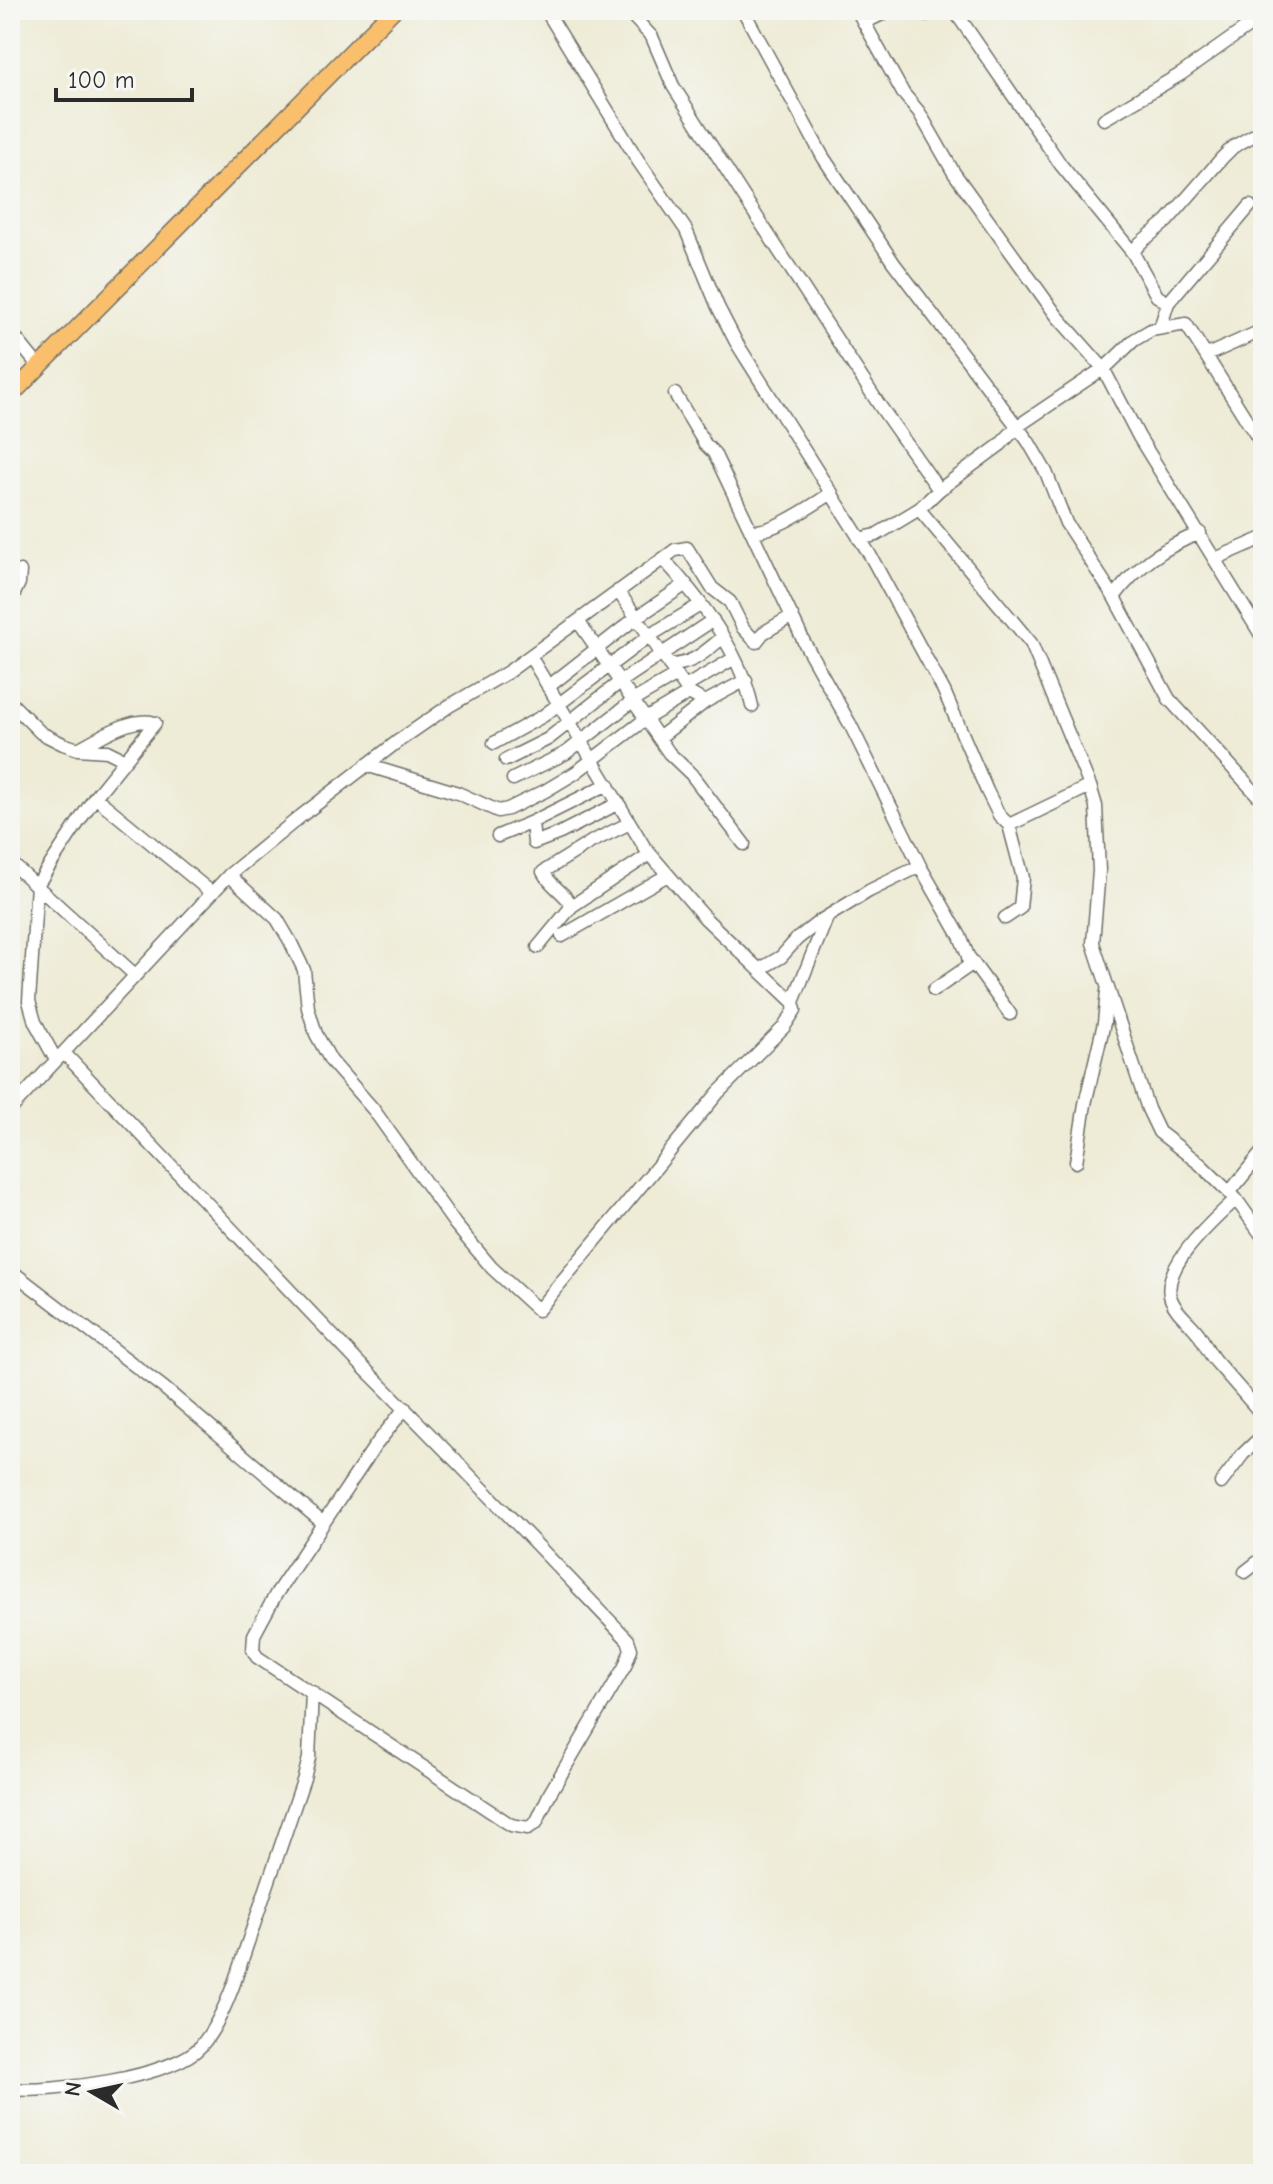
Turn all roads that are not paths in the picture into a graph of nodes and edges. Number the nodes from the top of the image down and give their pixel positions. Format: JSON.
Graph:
{"nodes":[{"id":1,"x":254,"y":10,"type":"edge"},
{"id":2,"x":266,"y":10,"type":"edge"},
{"id":3,"x":393,"y":10,"type":"edge"},
{"id":4,"x":546,"y":10,"type":"edge"},
{"id":5,"x":627,"y":10,"type":"edge"},
{"id":6,"x":743,"y":10,"type":"edge"},
{"id":7,"x":857,"y":10,"type":"edge"},
{"id":8,"x":890,"y":10,"type":"edge"},
{"id":9,"x":906,"y":10,"type":"edge"},
{"id":10,"x":935,"y":10,"type":"edge"},
{"id":11,"x":954,"y":10,"type":"edge"},
{"id":12,"x":1263,"y":16,"type":"edge"},
{"id":13,"x":864,"y":23,"type":"junction"},
{"id":14,"x":1104,"y":119,"type":"dead end"},
{"id":15,"x":1263,"y":130,"type":"edge"},
{"id":16,"x":1250,"y":206,"type":"dead end"},
{"id":17,"x":1133,"y":253,"type":"junction"},
{"id":18,"x":1168,"y":303,"type":"junction"},
{"id":19,"x":1160,"y":328,"type":"junction"},
{"id":20,"x":1263,"y":330,"type":"edge"},
{"id":21,"x":10,"y":331,"type":"edge"},
{"id":22,"x":1207,"y":355,"type":"junction"},
{"id":23,"x":40,"y":368,"type":"junction"},
{"id":24,"x":1103,"y":368,"type":"junction"},
{"id":25,"x":675,"y":394,"type":"dead end"},
{"id":26,"x":10,"y":396,"type":"edge"},
{"id":27,"x":1018,"y":426,"type":"junction"},
{"id":28,"x":1263,"y":446,"type":"edge"},
{"id":29,"x":939,"y":490,"type":"junction"},
{"id":30,"x":832,"y":493,"type":"junction"},
{"id":31,"x":919,"y":509,"type":"junction"},
{"id":32,"x":752,"y":531,"type":"junction"},
{"id":33,"x":1200,"y":533,"type":"junction"},
{"id":34,"x":1263,"y":538,"type":"edge"},
{"id":35,"x":859,"y":539,"type":"junction"},
{"id":36,"x":1215,"y":559,"type":"junction"},
{"id":37,"x":664,"y":560,"type":"junction"},
{"id":38,"x":20,"y":571,"type":"dead end"},
{"id":39,"x":686,"y":584,"type":"junction"},
{"id":40,"x":618,"y":591,"type":"junction"},
{"id":41,"x":1114,"y":597,"type":"junction"},
{"id":42,"x":10,"y":602,"type":"edge"},
{"id":43,"x":700,"y":605,"type":"junction"},
{"id":44,"x":792,"y":616,"type":"junction"},
{"id":45,"x":636,"y":618,"type":"junction"},
{"id":46,"x":713,"y":620,"type":"junction"},
{"id":47,"x":578,"y":621,"type":"junction"},
{"id":48,"x":649,"y":636,"type":"junction"},
{"id":49,"x":722,"y":638,"type":"junction"},
{"id":50,"x":1263,"y":638,"type":"edge"},
{"id":51,"x":597,"y":647,"type":"junction"},
{"id":52,"x":530,"y":656,"type":"junction"},
{"id":53,"x":733,"y":659,"type":"junction"},
{"id":54,"x":669,"y":665,"type":"junction"},
{"id":55,"x":609,"y":667,"type":"junction"},
{"id":56,"x":746,"y":680,"type":"junction"},
{"id":57,"x":620,"y":682,"type":"junction"},
{"id":58,"x":548,"y":687,"type":"junction"},
{"id":59,"x":687,"y":690,"type":"junction"},
{"id":60,"x":634,"y":700,"type":"junction"},
{"id":61,"x":10,"y":702,"type":"edge"},
{"id":62,"x":705,"y":702,"type":"junction"},
{"id":63,"x":558,"y":705,"type":"junction"},
{"id":64,"x":752,"y":706,"type":"dead end"},
{"id":65,"x":692,"y":711,"type":"junction"},
{"id":66,"x":647,"y":718,"type":"junction"},
{"id":67,"x":569,"y":721,"type":"junction"},
{"id":68,"x":660,"y":737,"type":"junction"},
{"id":69,"x":582,"y":742,"type":"junction"},
{"id":70,"x":494,"y":743,"type":"dead end"},
{"id":71,"x":78,"y":749,"type":"junction"},
{"id":72,"x":592,"y":757,"type":"junction"},
{"id":73,"x":125,"y":760,"type":"junction"},
{"id":74,"x":506,"y":760,"type":"dead end"},
{"id":75,"x":366,"y":765,"type":"junction"},
{"id":76,"x":513,"y":779,"type":"dead end"},
{"id":77,"x":608,"y":784,"type":"junction"},
{"id":78,"x":1090,"y":786,"type":"junction"},
{"id":79,"x":95,"y":797,"type":"junction"},
{"id":80,"x":1263,"y":801,"type":"edge"},
{"id":81,"x":619,"y":803,"type":"junction"},
{"id":82,"x":532,"y":822,"type":"junction"},
{"id":83,"x":630,"y":823,"type":"junction"},
{"id":84,"x":1009,"y":825,"type":"junction"},
{"id":85,"x":498,"y":836,"type":"dead end"},
{"id":86,"x":744,"y":844,"type":"dead end"},
{"id":87,"x":650,"y":854,"type":"junction"},
{"id":88,"x":10,"y":862,"type":"edge"},
{"id":89,"x":920,"y":866,"type":"junction"},
{"id":90,"x":229,"y":875,"type":"junction"},
{"id":91,"x":666,"y":876,"type":"junction"},
{"id":92,"x":37,"y":885,"type":"junction"},
{"id":93,"x":212,"y":893,"type":"junction"},
{"id":94,"x":572,"y":906,"type":"junction"},
{"id":95,"x":1005,"y":918,"type":"dead end"},
{"id":96,"x":826,"y":920,"type":"junction"},
{"id":97,"x":562,"y":936,"type":"dead end"},
{"id":98,"x":538,"y":947,"type":"dead end"},
{"id":99,"x":968,"y":956,"type":"junction"},
{"id":100,"x":760,"y":969,"type":"junction"},
{"id":101,"x":135,"y":975,"type":"junction"},
{"id":102,"x":1108,"y":984,"type":"junction"},
{"id":103,"x":934,"y":990,"type":"dead end"},
{"id":104,"x":793,"y":1002,"type":"junction"},
{"id":105,"x":1010,"y":1014,"type":"dead end"},
{"id":106,"x":60,"y":1057,"type":"junction"},
{"id":107,"x":10,"y":1089,"type":"edge"},
{"id":108,"x":15,"y":1105,"type":"edge"},
{"id":109,"x":1263,"y":1151,"type":"edge"},
{"id":110,"x":1076,"y":1162,"type":"dead end"},
{"id":111,"x":1232,"y":1196,"type":"junction"},
{"id":112,"x":1263,"y":1237,"type":"edge"},
{"id":113,"x":10,"y":1270,"type":"edge"},
{"id":114,"x":405,"y":1408,"type":"junction"},
{"id":115,"x":1263,"y":1416,"type":"edge"},
{"id":116,"x":1263,"y":1435,"type":"edge"},
{"id":117,"x":1221,"y":1483,"type":"dead end"},
{"id":118,"x":323,"y":1523,"type":"junction"},
{"id":119,"x":1263,"y":1558,"type":"edge"},
{"id":120,"x":1245,"y":1572,"type":"dead end"},
{"id":121,"x":312,"y":1692,"type":"junction"},
{"id":122,"x":10,"y":2089,"type":"edge"}],
"edges":[{"from":1,"to":2,"type":"street"},
{"from":3,"to":23,"type":"main road"},
{"from":4,"to":30,"type":"street"},
{"from":5,"to":29,"type":"street"},
{"from":6,"to":27,"type":"street"},
{"from":7,"to":13,"type":"street"},
{"from":8,"to":13,"type":"street"},
{"from":9,"to":10,"type":"street"},
{"from":11,"to":17,"type":"street"},
{"from":12,"to":14,"type":"street"},
{"from":13,"to":24,"type":"street"},
{"from":15,"to":17,"type":"street"},
{"from":16,"to":18,"type":"street"},
{"from":17,"to":18,"type":"street"},
{"from":18,"to":19,"type":"street"},
{"from":19,"to":22,"type":"street"},
{"from":19,"to":24,"type":"street"},
{"from":20,"to":22,"type":"street"},
{"from":21,"to":23,"type":"street"},
{"from":22,"to":28,"type":"street"},
{"from":23,"to":26,"type":"main road"},
{"from":24,"to":27,"type":"street"},
{"from":24,"to":33,"type":"street"},
{"from":25,"to":32,"type":"street"},
{"from":27,"to":29,"type":"street"},
{"from":27,"to":41,"type":"street"},
{"from":29,"to":31,"type":"street"},
{"from":30,"to":32,"type":"street"},
{"from":30,"to":35,"type":"street"},
{"from":31,"to":35,"type":"street"},
{"from":31,"to":78,"type":"street"},
{"from":32,"to":44,"type":"street"},
{"from":33,"to":36,"type":"street"},
{"from":33,"to":41,"type":"street"},
{"from":34,"to":36,"type":"street"},
{"from":35,"to":84,"type":"street"},
{"from":36,"to":50,"type":"street"},
{"from":37,"to":39,"type":"street"},
{"from":37,"to":40,"type":"street"},
{"from":37,"to":44,"type":"street"},
{"from":38,"to":42,"type":"street"},
{"from":39,"to":43,"type":"street"},
{"from":39,"to":45,"type":"street"},
{"from":40,"to":45,"type":"street"},
{"from":40,"to":47,"type":"street"},
{"from":41,"to":80,"type":"street"},
{"from":43,"to":46,"type":"street"},
{"from":43,"to":48,"type":"street"},
{"from":44,"to":89,"type":"street"},
{"from":45,"to":48,"type":"street"},
{"from":45,"to":51,"type":"street"},
{"from":46,"to":49,"type":"street"},
{"from":46,"to":54,"type":"street"},
{"from":47,"to":51,"type":"street"},
{"from":47,"to":52,"type":"street"},
{"from":48,"to":54,"type":"street"},
{"from":48,"to":55,"type":"street"},
{"from":49,"to":53,"type":"street"},
{"from":49,"to":54,"type":"street"},
{"from":51,"to":55,"type":"street"},
{"from":51,"to":58,"type":"street"},
{"from":52,"to":58,"type":"street"},
{"from":52,"to":75,"type":"street"},
{"from":53,"to":56,"type":"street"},
{"from":53,"to":59,"type":"street"},
{"from":54,"to":57,"type":"street"},
{"from":54,"to":59,"type":"street"},
{"from":54,"to":60,"type":"street"},
{"from":55,"to":57,"type":"street"},
{"from":55,"to":63,"type":"street"},
{"from":56,"to":62,"type":"street"},
{"from":56,"to":64,"type":"street"},
{"from":57,"to":60,"type":"street"},
{"from":57,"to":67,"type":"street"},
{"from":58,"to":63,"type":"street"},
{"from":59,"to":62,"type":"street"},
{"from":59,"to":65,"type":"street"},
{"from":59,"to":66,"type":"street"},
{"from":60,"to":66,"type":"street"},
{"from":60,"to":69,"type":"street"},
{"from":61,"to":71,"type":"street"},
{"from":62,"to":65,"type":"street"},
{"from":63,"to":67,"type":"street"},
{"from":63,"to":70,"type":"street"},
{"from":65,"to":68,"type":"street"},
{"from":66,"to":68,"type":"street"},
{"from":66,"to":72,"type":"street"},
{"from":67,"to":69,"type":"street"},
{"from":67,"to":74,"type":"street"},
{"from":68,"to":86,"type":"street"},
{"from":69,"to":72,"type":"street"},
{"from":69,"to":76,"type":"street"},
{"from":71,"to":73,"type":"street"},
{"from":71,"to":73,"type":"street"},
{"from":72,"to":75,"type":"street"},
{"from":72,"to":77,"type":"street"},
{"from":73,"to":79,"type":"street"},
{"from":75,"to":90,"type":"street"},
{"from":77,"to":81,"type":"street"},
{"from":77,"to":82,"type":"street"},
{"from":78,"to":84,"type":"street"},
{"from":78,"to":102,"type":"street"},
{"from":79,"to":92,"type":"street"},
{"from":79,"to":93,"type":"street"},
{"from":81,"to":82,"type":"street"},
{"from":81,"to":83,"type":"street"},
{"from":82,"to":85,"type":"street"},
{"from":83,"to":87,"type":"street"},
{"from":83,"to":94,"type":"street"},
{"from":84,"to":95,"type":"street"},
{"from":87,"to":91,"type":"street"},
{"from":87,"to":94,"type":"street"},
{"from":88,"to":92,"type":"street"},
{"from":89,"to":96,"type":"street"},
{"from":89,"to":99,"type":"street"},
{"from":90,"to":93,"type":"street"},
{"from":90,"to":104,"type":"street"},
{"from":91,"to":97,"type":"street"},
{"from":91,"to":100,"type":"street"},
{"from":92,"to":101,"type":"street"},
{"from":92,"to":106,"type":"street"},
{"from":93,"to":101,"type":"street"},
{"from":94,"to":98,"type":"street"},
{"from":96,"to":100,"type":"street"},
{"from":96,"to":104,"type":"street"},
{"from":99,"to":103,"type":"street"},
{"from":99,"to":105,"type":"street"},
{"from":100,"to":104,"type":"street"},
{"from":101,"to":106,"type":"street"},
{"from":102,"to":110,"type":"street"},
{"from":102,"to":111,"type":"street"},
{"from":106,"to":108,"type":"street"},
{"from":106,"to":114,"type":"street"},
{"from":107,"to":108,"type":"street"},
{"from":109,"to":111,"type":"street"},
{"from":111,"to":112,"type":"street"},
{"from":111,"to":115,"type":"street"},
{"from":113,"to":118,"type":"street"},
{"from":114,"to":118,"type":"street"},
{"from":114,"to":121,"type":"street"},
{"from":116,"to":117,"type":"street"},
{"from":118,"to":121,"type":"street"},
{"from":119,"to":120,"type":"street"},
{"from":121,"to":122,"type":"street"}]}
